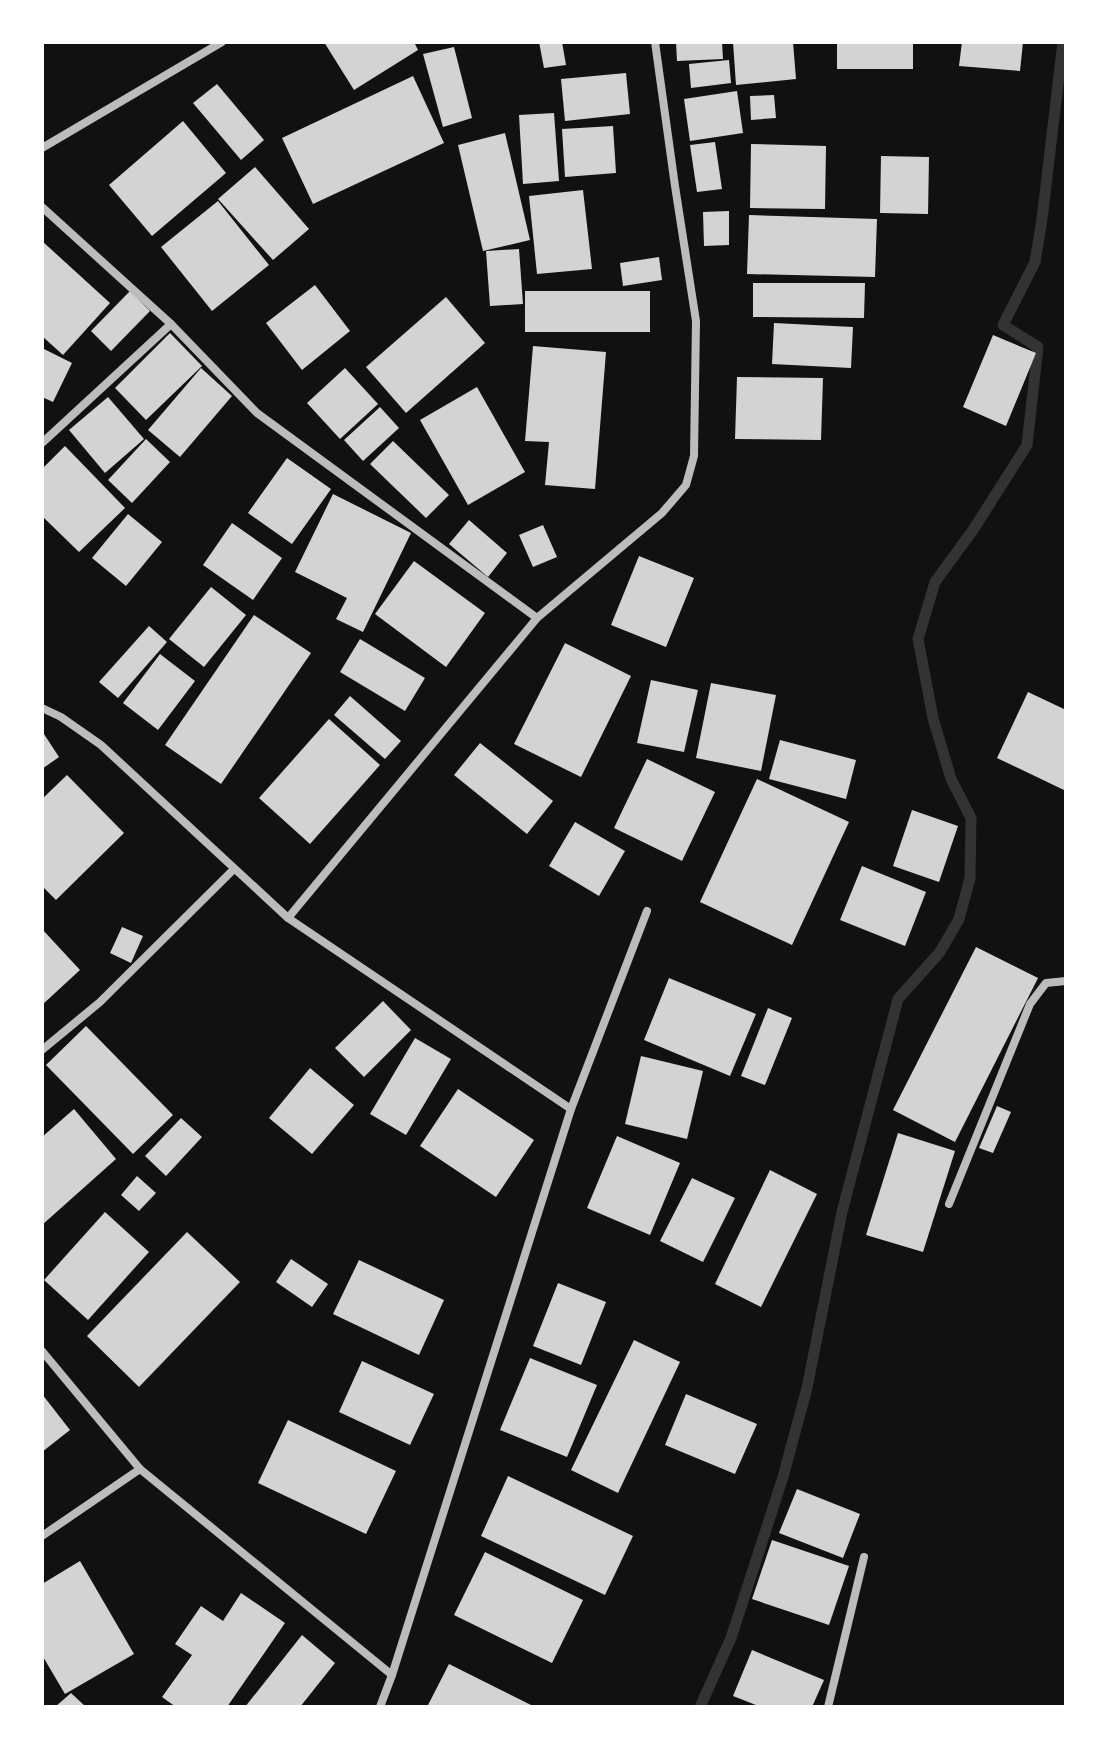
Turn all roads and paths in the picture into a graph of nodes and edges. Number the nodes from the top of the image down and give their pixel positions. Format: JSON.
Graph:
{"nodes":[{"id":1,"x":222,"y":42,"type":"edge"},
{"id":2,"x":655,"y":42,"type":"edge"},
{"id":3,"x":42,"y":148,"type":"edge"},
{"id":4,"x":42,"y":207,"type":"edge"},
{"id":5,"x":171,"y":324,"type":"junction"},
{"id":6,"x":42,"y":443,"type":"edge"},
{"id":7,"x":537,"y":618,"type":"junction"},
{"id":8,"x":42,"y":708,"type":"edge"},
{"id":9,"x":234,"y":869,"type":"junction"},
{"id":10,"x":647,"y":911,"type":"dead end"},
{"id":11,"x":288,"y":918,"type":"junction"},
{"id":12,"x":1066,"y":981,"type":"edge"},
{"id":13,"x":42,"y":1050,"type":"edge"},
{"id":14,"x":571,"y":1109,"type":"junction"},
{"id":15,"x":949,"y":1204,"type":"dead end"},
{"id":16,"x":42,"y":1351,"type":"edge"},
{"id":17,"x":140,"y":1469,"type":"junction"},
{"id":18,"x":42,"y":1536,"type":"edge"},
{"id":19,"x":864,"y":1557,"type":"dead end"},
{"id":20,"x":392,"y":1675,"type":"junction"},
{"id":21,"x":380,"y":1707,"type":"edge"},
{"id":22,"x":828,"y":1707,"type":"edge"}],
"edges":[{"from":1,"to":3,"type":"street"},
{"from":2,"to":7,"type":"street"},
{"from":4,"to":5,"type":"street"},
{"from":5,"to":6,"type":"street"},
{"from":5,"to":7,"type":"street"},
{"from":7,"to":11,"type":"street"},
{"from":8,"to":9,"type":"street"},
{"from":9,"to":11,"type":"street"},
{"from":9,"to":13,"type":"street"},
{"from":10,"to":14,"type":"street"},
{"from":11,"to":14,"type":"street"},
{"from":12,"to":15,"type":"street"},
{"from":14,"to":20,"type":"street"},
{"from":16,"to":17,"type":"street"},
{"from":17,"to":18,"type":"street"},
{"from":17,"to":20,"type":"street"},
{"from":19,"to":22,"type":"street"},
{"from":20,"to":21,"type":"street"}]}
